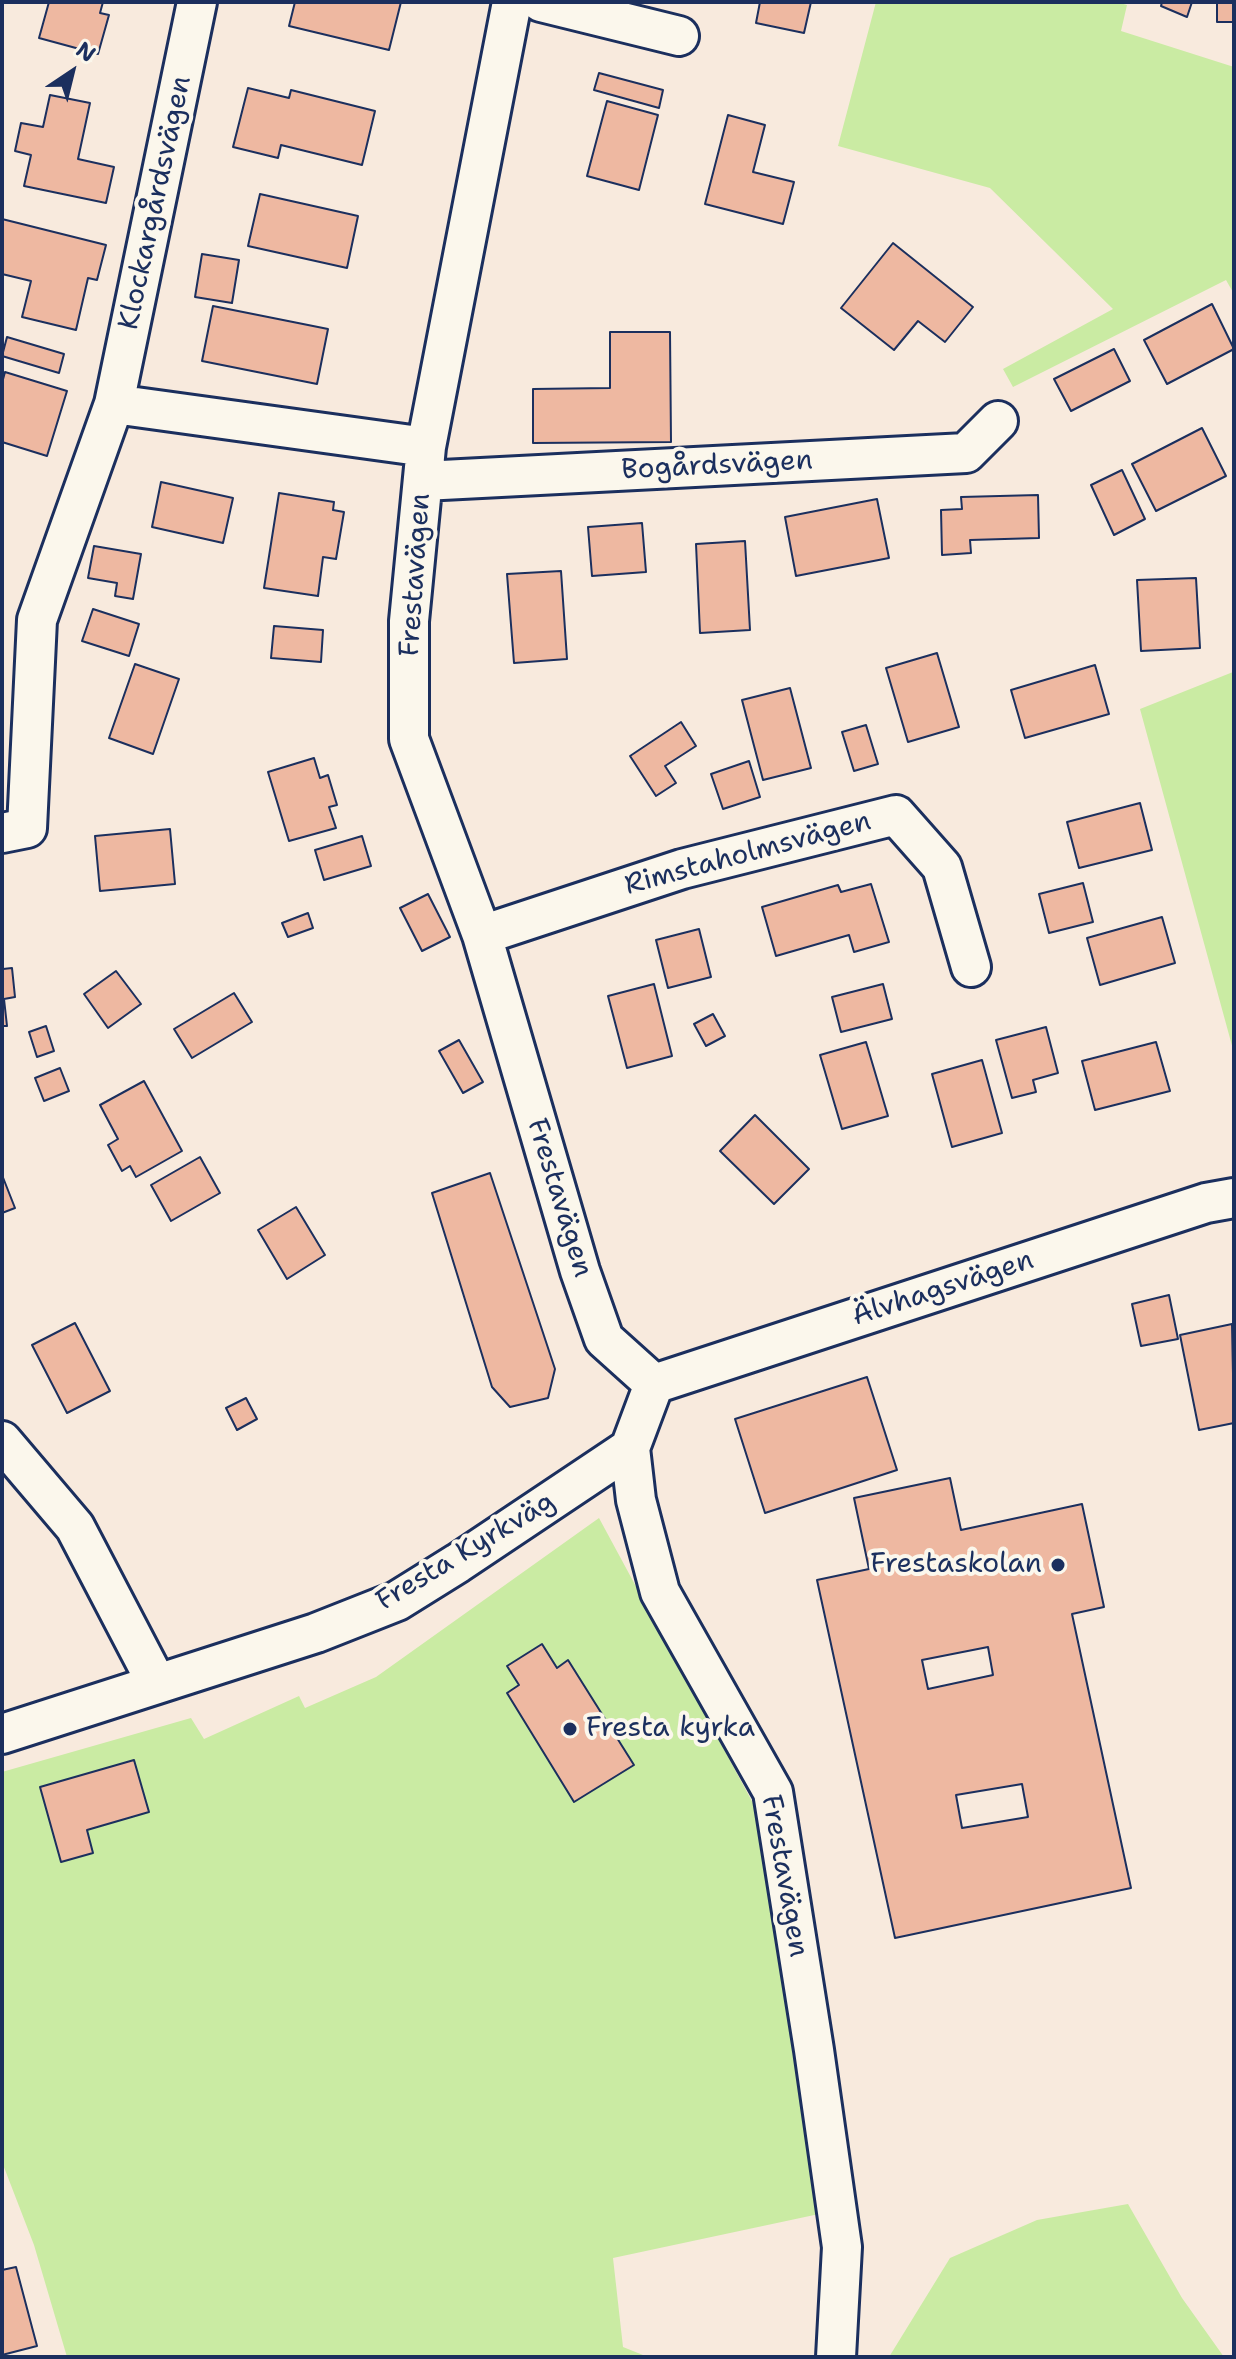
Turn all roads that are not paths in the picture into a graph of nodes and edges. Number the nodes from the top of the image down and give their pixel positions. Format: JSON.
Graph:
{"nodes":[{"id":1,"x":197,"y":2,"type":"edge"},
{"id":2,"x":512,"y":2,"type":"edge"},
{"id":3,"x":541,"y":2,"type":"edge"},
{"id":4,"x":679,"y":36,"type":"dead end"},
{"id":5,"x":114,"y":404,"type":"junction"},
{"id":6,"x":998,"y":421,"type":"dead end"},
{"id":7,"x":424,"y":464,"type":"junction"},
{"id":8,"x":14,"y":830,"type":"edge"},
{"id":9,"x":482,"y":935,"type":"junction"},
{"id":10,"x":971,"y":967,"type":"dead end"},
{"id":11,"x":1234,"y":1198,"type":"edge"},
{"id":12,"x":654,"y":1384,"type":"junction"},
{"id":13,"x":2,"y":1441,"type":"edge"},
{"id":14,"x":630,"y":1448,"type":"junction"},
{"id":15,"x":157,"y":1684,"type":"junction"},
{"id":16,"x":2,"y":1734,"type":"edge"},
{"id":17,"x":836,"y":2357,"type":"edge"}],
"edges":[{"from":1,"to":5,"type":"street","name":"Klockargårdsvägen"},
{"from":2,"to":7,"type":"street","name":"Frestavägen"},
{"from":3,"to":4,"type":"street"},
{"from":5,"to":7,"type":"street"},
{"from":5,"to":8,"type":"street","name":"Klockargårdsvägen"},
{"from":6,"to":7,"type":"street","name":"Bogårdsvägen"},
{"from":7,"to":9,"type":"street","name":"Frestavägen"},
{"from":9,"to":10,"type":"street","name":"Rimstaholmsvägen"},
{"from":9,"to":12,"type":"street","name":"Frestavägen"},
{"from":11,"to":12,"type":"street","name":"Älvhagsvägen"},
{"from":12,"to":14,"type":"street","name":"Frestavägen"},
{"from":13,"to":15,"type":"street"},
{"from":14,"to":15,"type":"street","name":"Fresta Kyrkväg"},
{"from":14,"to":17,"type":"street","name":"Frestavägen"},
{"from":15,"to":16,"type":"street","name":"Fresta Kyrkväg"}]}
